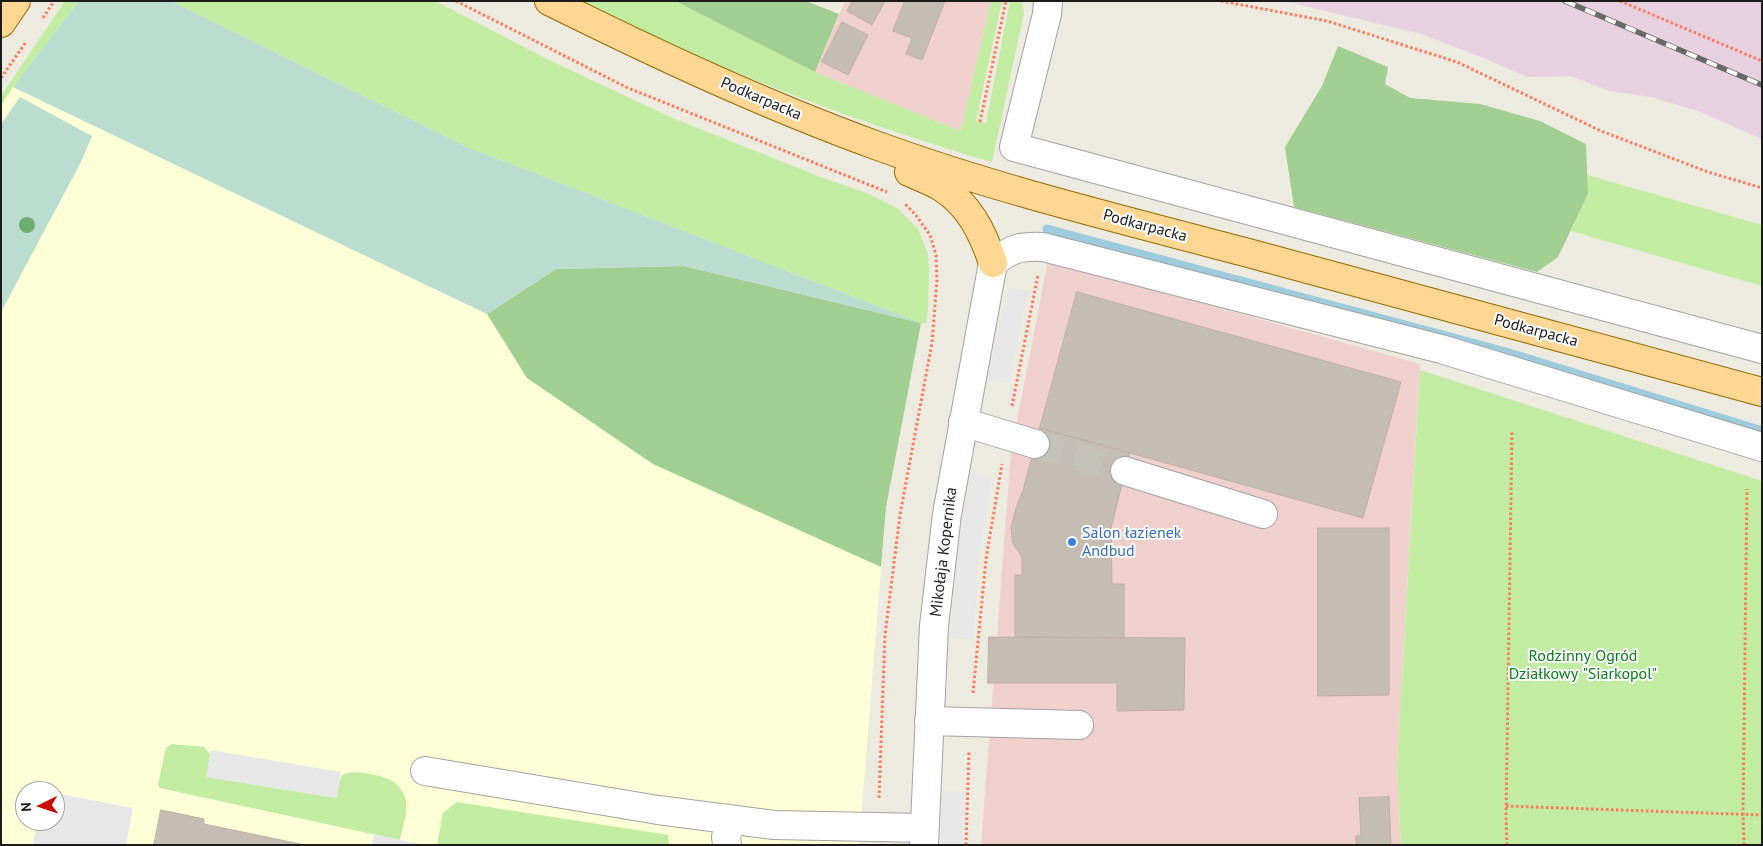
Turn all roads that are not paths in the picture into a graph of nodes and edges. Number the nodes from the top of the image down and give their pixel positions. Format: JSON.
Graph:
{"nodes":[{"id":1,"x":16,"y":1,"type":"edge"},
{"id":2,"x":549,"y":1,"type":"edge"},
{"id":3,"x":1048,"y":1,"type":"edge"},
{"id":4,"x":1,"y":23,"type":"edge"},
{"id":5,"x":877,"y":146,"type":"junction"},
{"id":6,"x":993,"y":263,"type":"junction"},
{"id":7,"x":1762,"y":349,"type":"edge"},
{"id":8,"x":1762,"y":392,"type":"edge"},
{"id":9,"x":963,"y":422,"type":"junction"},
{"id":10,"x":1035,"y":444,"type":"tunnel mouth"},
{"id":11,"x":1762,"y":447,"type":"edge"},
{"id":12,"x":1125,"y":472,"type":"tunnel mouth"},
{"id":13,"x":1263,"y":514,"type":"dead end"},
{"id":14,"x":929,"y":721,"type":"junction"},
{"id":15,"x":1078,"y":725,"type":"dead end"},
{"id":16,"x":425,"y":771,"type":"dead end"},
{"id":17,"x":728,"y":832,"type":"edge"},
{"id":18,"x":924,"y":837,"type":"edge"}],
"edges":[{"from":1,"to":4,"type":"main road"},
{"from":2,"to":5,"type":"main road","name":"Podkarpacka"},
{"from":3,"to":7,"type":"street"},
{"from":5,"to":6,"type":"main road"},
{"from":5,"to":8,"type":"main road","name":"Podkarpacka"},
{"from":6,"to":9,"type":"street","name":"Mikołaja Kopernika"},
{"from":6,"to":11,"type":"street"},
{"from":9,"to":10,"type":"street"},
{"from":9,"to":14,"type":"street","name":"Mikołaja Kopernika"},
{"from":12,"to":13,"type":"street"},
{"from":14,"to":15,"type":"street"},
{"from":14,"to":18,"type":"street","name":"Mikołaja Kopernika"},
{"from":16,"to":17,"type":"street"},
{"from":17,"to":18,"type":"street"}]}
